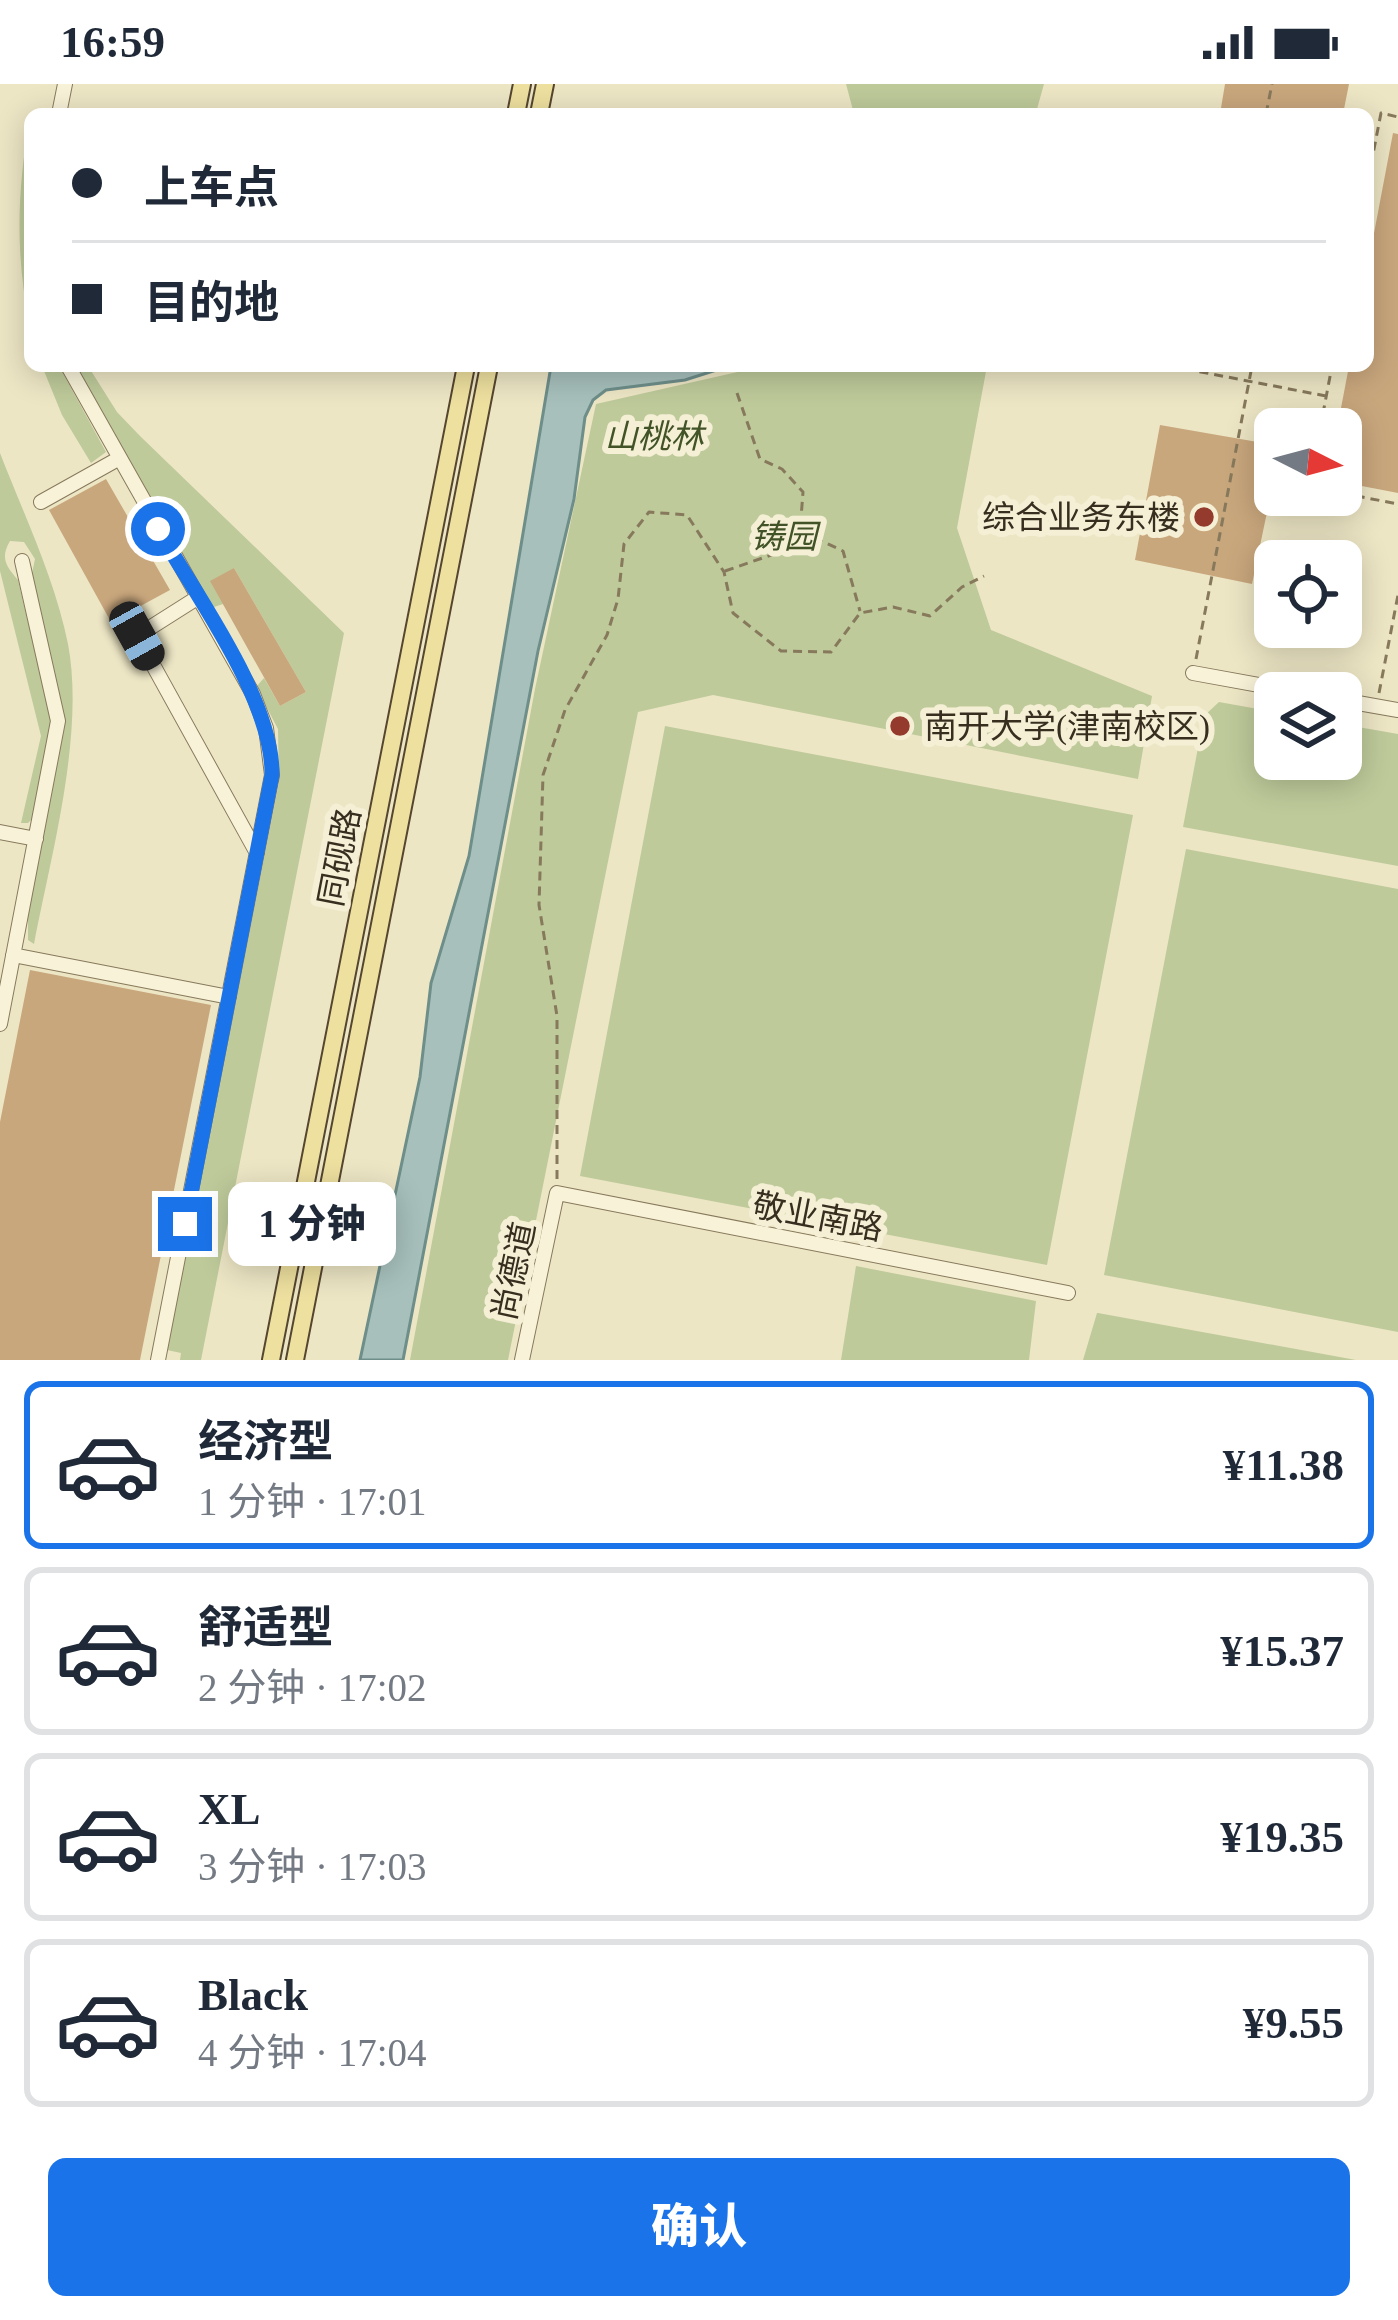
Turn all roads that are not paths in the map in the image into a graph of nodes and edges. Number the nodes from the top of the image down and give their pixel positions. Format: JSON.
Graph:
{"nodes":[{"id":1,"x":71,"y":372,"type":"edge"},
{"id":2,"x":465,"y":372,"type":"edge"},
{"id":3,"x":488,"y":372,"type":"edge"},
{"id":4,"x":118,"y":460,"type":"junction"},
{"id":5,"x":41,"y":502,"type":"dead end"},
{"id":6,"x":22,"y":561,"type":"dead end"},
{"id":7,"x":197,"y":598,"type":"junction"},
{"id":8,"x":1193,"y":674,"type":"road end"},
{"id":9,"x":1254,"y":685,"type":"edge"},
{"id":10,"x":1362,"y":704,"type":"edge"},
{"id":11,"x":1398,"y":710,"type":"edge"},
{"id":12,"x":0,"y":832,"type":"edge"},
{"id":13,"x":36,"y":839,"type":"junction"},
{"id":14,"x":257,"y":854,"type":"junction"},
{"id":15,"x":14,"y":955,"type":"junction"},
{"id":16,"x":229,"y":997,"type":"junction"},
{"id":17,"x":0,"y":1024,"type":"edge"},
{"id":18,"x":557,"y":1192,"type":"joint"},
{"id":19,"x":1068,"y":1293,"type":"dead end"},
{"id":20,"x":158,"y":1360,"type":"edge"},
{"id":21,"x":271,"y":1360,"type":"edge"},
{"id":22,"x":295,"y":1360,"type":"edge"},
{"id":23,"x":522,"y":1360,"type":"edge"}],
"edges":[{"from":1,"to":4,"type":"street"},
{"from":2,"to":21,"type":"main road","name":"同砚路"},
{"from":3,"to":22,"type":"main road","name":"同砚路"},
{"from":4,"to":5,"type":"street"},
{"from":4,"to":7,"type":"street"},
{"from":6,"to":13,"type":"street"},
{"from":7,"to":14,"type":"street"},
{"from":7,"to":14,"type":"street"},
{"from":8,"to":9,"type":"street"},
{"from":10,"to":11,"type":"street"},
{"from":12,"to":13,"type":"street"},
{"from":13,"to":15,"type":"street"},
{"from":14,"to":16,"type":"street"},
{"from":15,"to":16,"type":"street"},
{"from":15,"to":17,"type":"street"},
{"from":16,"to":20,"type":"street"},
{"from":18,"to":19,"type":"street","name":"敬业南路"},
{"from":18,"to":23,"type":"street","name":"尚德道"}]}
